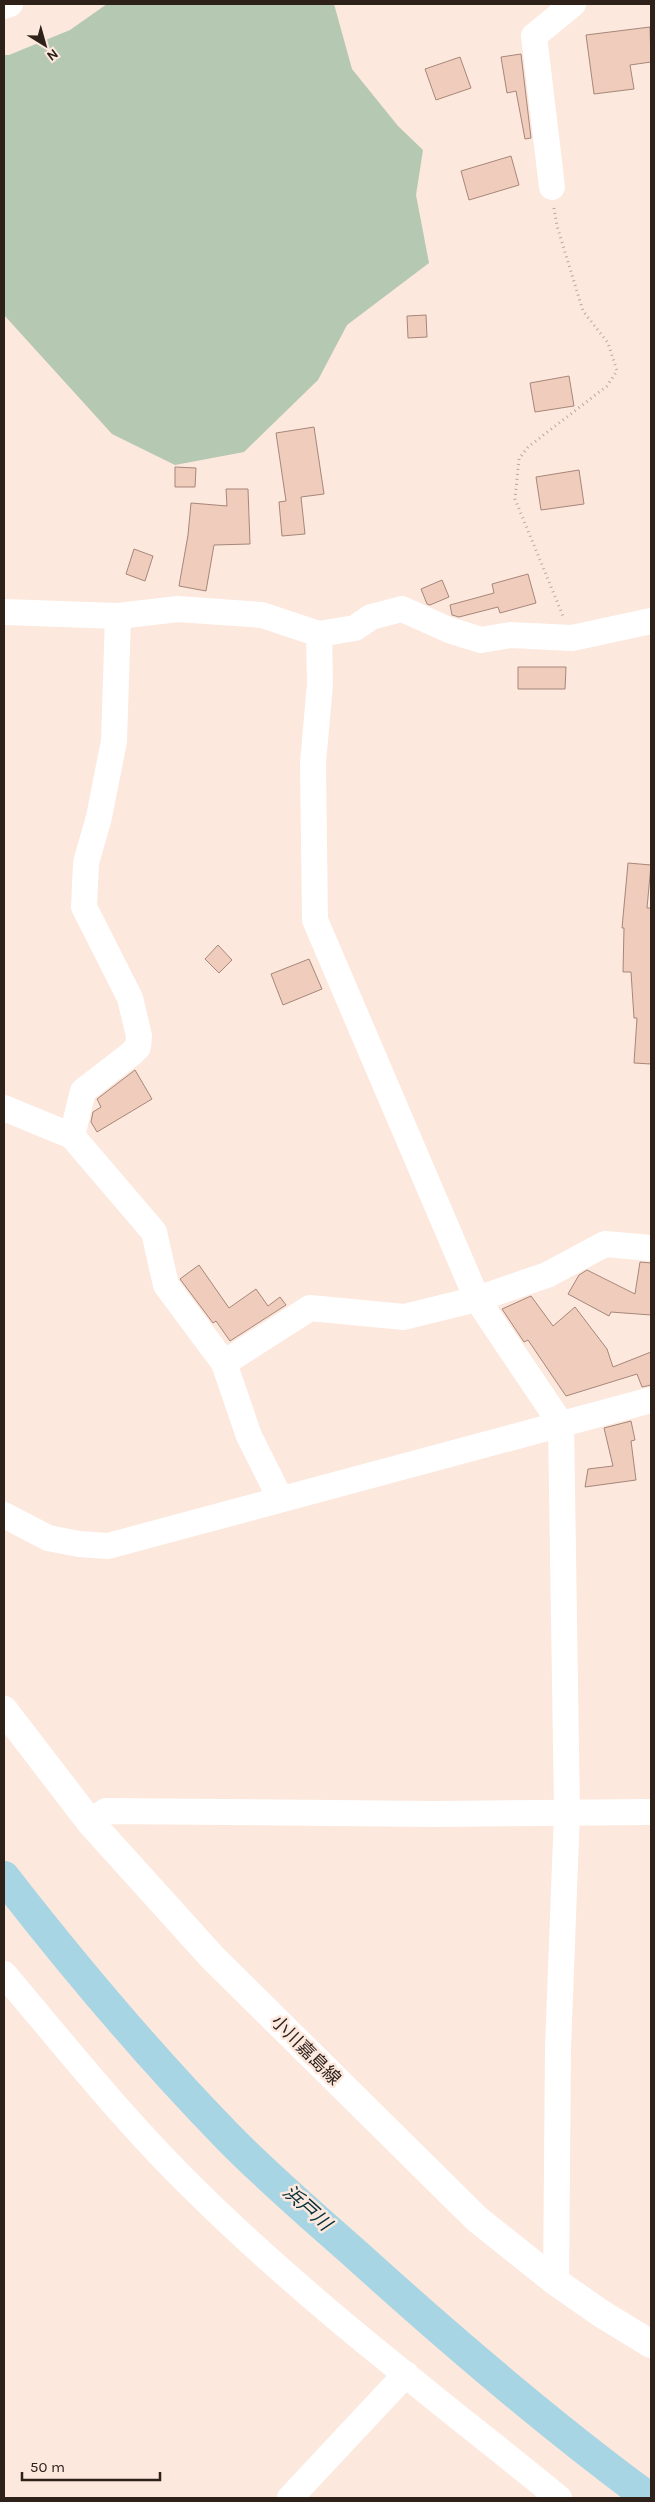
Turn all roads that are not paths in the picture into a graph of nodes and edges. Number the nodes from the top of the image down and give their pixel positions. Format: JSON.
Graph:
{"nodes":[{"id":1,"x":10,"y":4,"type":"edge"},
{"id":2,"x":573,"y":4,"type":"edge"},
{"id":3,"x":4,"y":6,"type":"edge"},
{"id":4,"x":552,"y":187,"type":"road end"},
{"id":5,"x":4,"y":612,"type":"edge"},
{"id":6,"x":118,"y":616,"type":"junction"},
{"id":7,"x":651,"y":621,"type":"edge"},
{"id":8,"x":319,"y":634,"type":"junction"},
{"id":9,"x":4,"y":1108,"type":"edge"},
{"id":10,"x":72,"y":1136,"type":"junction"},
{"id":11,"x":651,"y":1248,"type":"edge"},
{"id":12,"x":477,"y":1299,"type":"junction"},
{"id":13,"x":224,"y":1363,"type":"junction"},
{"id":14,"x":651,"y":1400,"type":"edge"},
{"id":15,"x":561,"y":1424,"type":"junction"},
{"id":16,"x":280,"y":1498,"type":"junction"},
{"id":17,"x":4,"y":1515,"type":"edge"},
{"id":18,"x":4,"y":1710,"type":"edge"},
{"id":19,"x":567,"y":1812,"type":"junction"},
{"id":20,"x":651,"y":1812,"type":"edge"},
{"id":21,"x":90,"y":1822,"type":"junction"},
{"id":22,"x":4,"y":1974,"type":"edge"},
{"id":23,"x":556,"y":2282,"type":"junction"},
{"id":24,"x":649,"y":2344,"type":"edge"},
{"id":25,"x":406,"y":2374,"type":"junction"},
{"id":26,"x":290,"y":2498,"type":"edge"},
{"id":27,"x":559,"y":2498,"type":"edge"}],
"edges":[{"from":1,"to":3,"type":"street"},
{"from":2,"to":4,"type":"street"},
{"from":5,"to":6,"type":"street"},
{"from":6,"to":8,"type":"street"},
{"from":6,"to":10,"type":"street"},
{"from":7,"to":8,"type":"street"},
{"from":8,"to":12,"type":"street"},
{"from":9,"to":10,"type":"street"},
{"from":10,"to":13,"type":"street"},
{"from":11,"to":12,"type":"street"},
{"from":12,"to":13,"type":"street"},
{"from":12,"to":15,"type":"street"},
{"from":13,"to":16,"type":"street"},
{"from":14,"to":15,"type":"street"},
{"from":15,"to":16,"type":"street"},
{"from":15,"to":19,"type":"street"},
{"from":16,"to":17,"type":"street"},
{"from":18,"to":21,"type":"main road","name":"小川嘉島線"},
{"from":19,"to":20,"type":"street"},
{"from":19,"to":21,"type":"street"},
{"from":19,"to":23,"type":"street"},
{"from":21,"to":23,"type":"main road","name":"小川嘉島線"},
{"from":22,"to":25,"type":"street"},
{"from":23,"to":24,"type":"main road","name":"小川嘉島線"},
{"from":25,"to":26,"type":"street"},
{"from":25,"to":27,"type":"street"}]}
